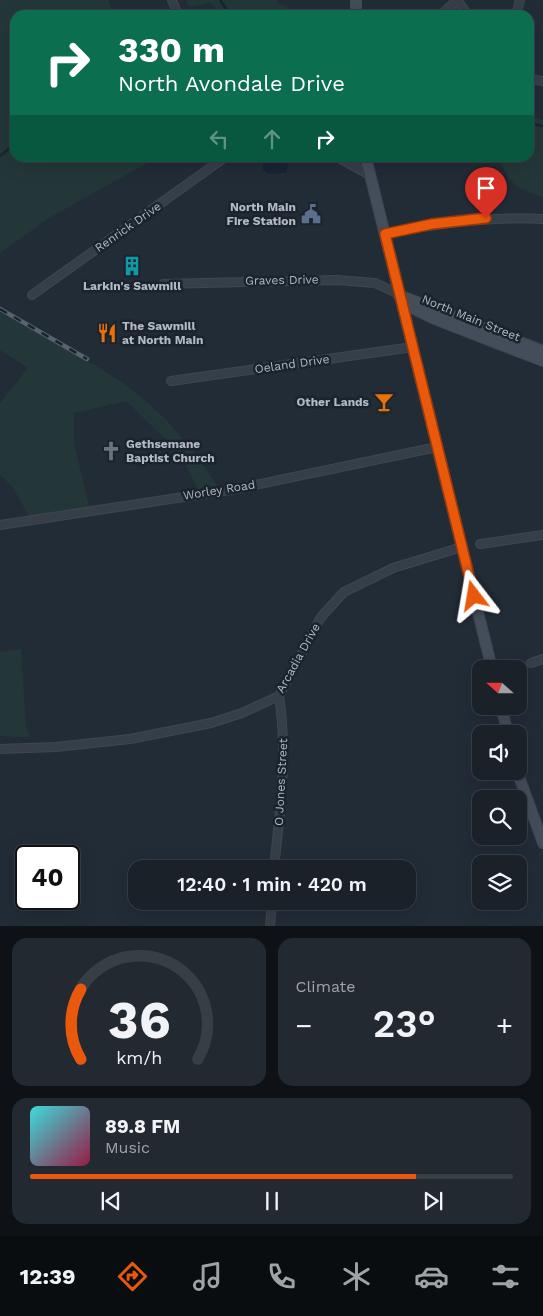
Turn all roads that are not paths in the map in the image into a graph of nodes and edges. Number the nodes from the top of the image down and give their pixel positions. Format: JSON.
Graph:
{"nodes":[{"id":1,"x":457,"y":0,"type":"edge"},
{"id":2,"x":446,"y":10,"type":"edge"},
{"id":3,"x":218,"y":162,"type":"edge"},
{"id":4,"x":346,"y":162,"type":"edge"},
{"id":5,"x":367,"y":162,"type":"edge"},
{"id":6,"x":370,"y":175,"type":"junction"},
{"id":7,"x":543,"y":219,"type":"edge"},
{"id":8,"x":385,"y":234,"type":"junction"},
{"id":9,"x":163,"y":284,"type":"dead end"},
{"id":10,"x":398,"y":294,"type":"junction"},
{"id":11,"x":32,"y":295,"type":"dead end"},
{"id":12,"x":413,"y":347,"type":"junction"},
{"id":13,"x":543,"y":351,"type":"edge"},
{"id":14,"x":543,"y":361,"type":"edge"},
{"id":15,"x":171,"y":381,"type":"dead end"},
{"id":16,"x":437,"y":447,"type":"junction"},
{"id":17,"x":0,"y":525,"type":"edge"},
{"id":18,"x":543,"y":535,"type":"edge"},
{"id":19,"x":480,"y":544,"type":"dead end"},
{"id":20,"x":462,"y":547,"type":"junction"},
{"id":21,"x":543,"y":659,"type":"edge"},
{"id":22,"x":490,"y":660,"type":"edge"},
{"id":23,"x":531,"y":663,"type":"dead end"},
{"id":24,"x":278,"y":696,"type":"junction"},
{"id":25,"x":0,"y":749,"type":"edge"},
{"id":26,"x":521,"y":780,"type":"edge"},
{"id":27,"x":543,"y":843,"type":"edge"},
{"id":28,"x":275,"y":860,"type":"edge"},
{"id":29,"x":271,"y":910,"type":"edge"},
{"id":30,"x":270,"y":926,"type":"edge"}],
"edges":[{"from":1,"to":2,"type":"street"},
{"from":3,"to":11,"type":"street","name":"Renrick Drive"},
{"from":4,"to":6,"type":"street"},
{"from":5,"to":6,"type":"street"},
{"from":6,"to":8,"type":"street"},
{"from":7,"to":8,"type":"street"},
{"from":8,"to":10,"type":"street"},
{"from":9,"to":10,"type":"street","name":"Graves Drive"},
{"from":10,"to":12,"type":"street"},
{"from":10,"to":13,"type":"street","name":"North Main Street"},
{"from":10,"to":14,"type":"street","name":"North Main Street"},
{"from":12,"to":15,"type":"street","name":"Oeland Drive"},
{"from":12,"to":16,"type":"street"},
{"from":16,"to":17,"type":"street","name":"Worley Road"},
{"from":16,"to":20,"type":"street"},
{"from":18,"to":19,"type":"street"},
{"from":20,"to":22,"type":"street"},
{"from":20,"to":24,"type":"street","name":"Arcadia Drive"},
{"from":21,"to":23,"type":"street"},
{"from":24,"to":25,"type":"street","name":"Arcadia Drive"},
{"from":24,"to":28,"type":"street","name":"O Jones Street"},
{"from":26,"to":27,"type":"street"},
{"from":29,"to":30,"type":"street"}]}
